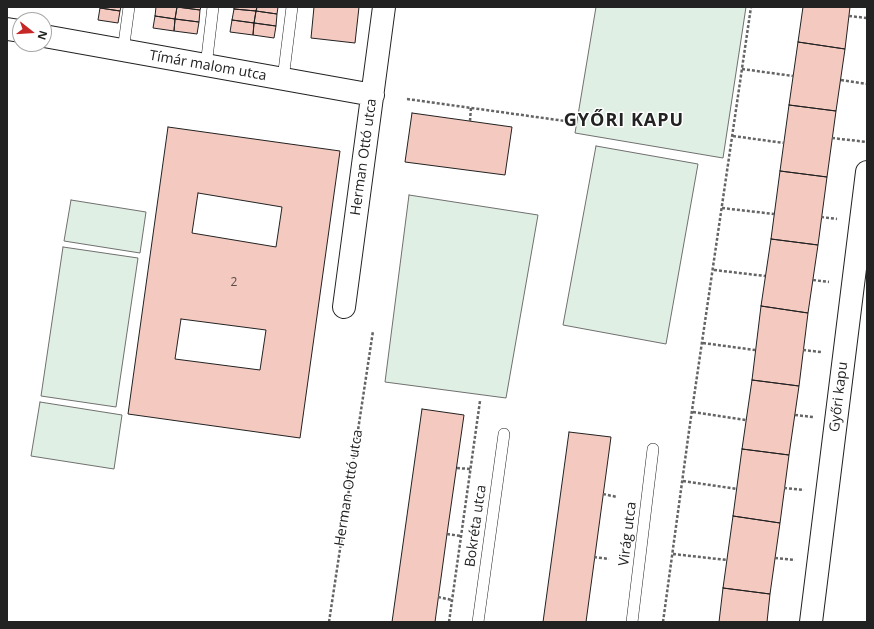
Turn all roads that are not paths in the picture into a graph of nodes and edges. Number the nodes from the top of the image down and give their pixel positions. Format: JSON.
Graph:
{"nodes":[{"id":1,"x":128,"y":7,"type":"edge"},
{"id":2,"x":213,"y":7,"type":"edge"},
{"id":3,"x":292,"y":7,"type":"edge"},
{"id":4,"x":384,"y":7,"type":"edge"},
{"id":5,"x":52,"y":38,"type":"edge"},
{"id":6,"x":122,"y":51,"type":"junction"},
{"id":7,"x":206,"y":66,"type":"junction"},
{"id":8,"x":283,"y":79,"type":"junction"},
{"id":9,"x":372,"y":95,"type":"junction"},
{"id":10,"x":867,"y":172,"type":"edge"},
{"id":11,"x":344,"y":306,"type":"dead end"},
{"id":12,"x":504,"y":434,"type":"dead end"},
{"id":13,"x":653,"y":449,"type":"dead end"},
{"id":14,"x":478,"y":622,"type":"edge"},
{"id":15,"x":632,"y":622,"type":"edge"},
{"id":16,"x":811,"y":622,"type":"edge"}],
"edges":[{"from":1,"to":6,"type":"lane"},
{"from":2,"to":7,"type":"lane"},
{"from":3,"to":8,"type":"lane"},
{"from":4,"to":9,"type":"street","name":"Herman Ottó utca"},
{"from":5,"to":6,"type":"street","name":"Tímár malom utca"},
{"from":6,"to":7,"type":"street","name":"Tímár malom utca"},
{"from":7,"to":8,"type":"street","name":"Tímár malom utca"},
{"from":8,"to":9,"type":"street","name":"Tímár malom utca"},
{"from":9,"to":11,"type":"street","name":"Herman Ottó utca"},
{"from":10,"to":16,"type":"street","name":"Győri kapu"},
{"from":12,"to":14,"type":"lane","name":"Bokréta utca"},
{"from":13,"to":15,"type":"lane","name":"Virág utca"}]}
